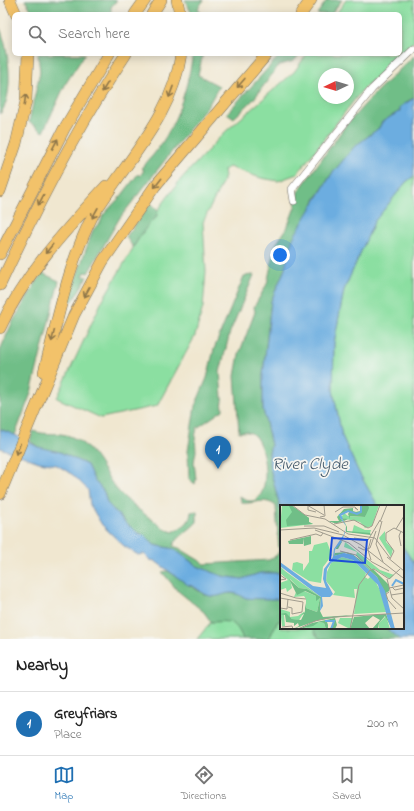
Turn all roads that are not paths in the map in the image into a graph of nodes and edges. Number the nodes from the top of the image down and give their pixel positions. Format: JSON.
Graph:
{"nodes":[{"id":1,"x":10,"y":0,"type":"edge"},
{"id":2,"x":145,"y":0,"type":"edge"},
{"id":3,"x":161,"y":0,"type":"edge"},
{"id":4,"x":178,"y":0,"type":"edge"},
{"id":5,"x":311,"y":0,"type":"edge"},
{"id":6,"x":15,"y":12,"type":"edge"},
{"id":7,"x":136,"y":12,"type":"edge"},
{"id":8,"x":153,"y":12,"type":"edge"},
{"id":9,"x":180,"y":12,"type":"edge"},
{"id":10,"x":302,"y":12,"type":"edge"},
{"id":11,"x":414,"y":49,"type":"edge"},
{"id":12,"x":28,"y":56,"type":"edge"},
{"id":13,"x":108,"y":56,"type":"edge"},
{"id":14,"x":125,"y":56,"type":"edge"},
{"id":15,"x":181,"y":56,"type":"edge"},
{"id":16,"x":265,"y":56,"type":"edge"},
{"id":17,"x":140,"y":146,"type":"junction"},
{"id":18,"x":0,"y":191,"type":"edge"},
{"id":19,"x":294,"y":200,"type":"dead end"},
{"id":20,"x":0,"y":254,"type":"edge"},
{"id":21,"x":0,"y":285,"type":"edge"},
{"id":22,"x":0,"y":328,"type":"edge"},
{"id":23,"x":32,"y":413,"type":"junction"},
{"id":24,"x":0,"y":494,"type":"edge"}],
"edges":[{"from":1,"to":6,"type":"highway"},
{"from":2,"to":7,"type":"highway"},
{"from":3,"to":8,"type":"highway"},
{"from":4,"to":9,"type":"highway"},
{"from":5,"to":10,"type":"highway"},
{"from":11,"to":19,"type":"street"},
{"from":18,"to":12,"type":"highway","one_way":true},
{"from":20,"to":13,"type":"highway","one_way":true},
{"from":14,"to":21,"type":"highway","one_way":true},
{"from":15,"to":17,"type":"highway","one_way":true},
{"from":16,"to":23,"type":"highway","one_way":true},
{"from":17,"to":22,"type":"highway","one_way":true},
{"from":17,"to":23,"type":"highway","one_way":true},
{"from":23,"to":24,"type":"highway","one_way":true}]}
